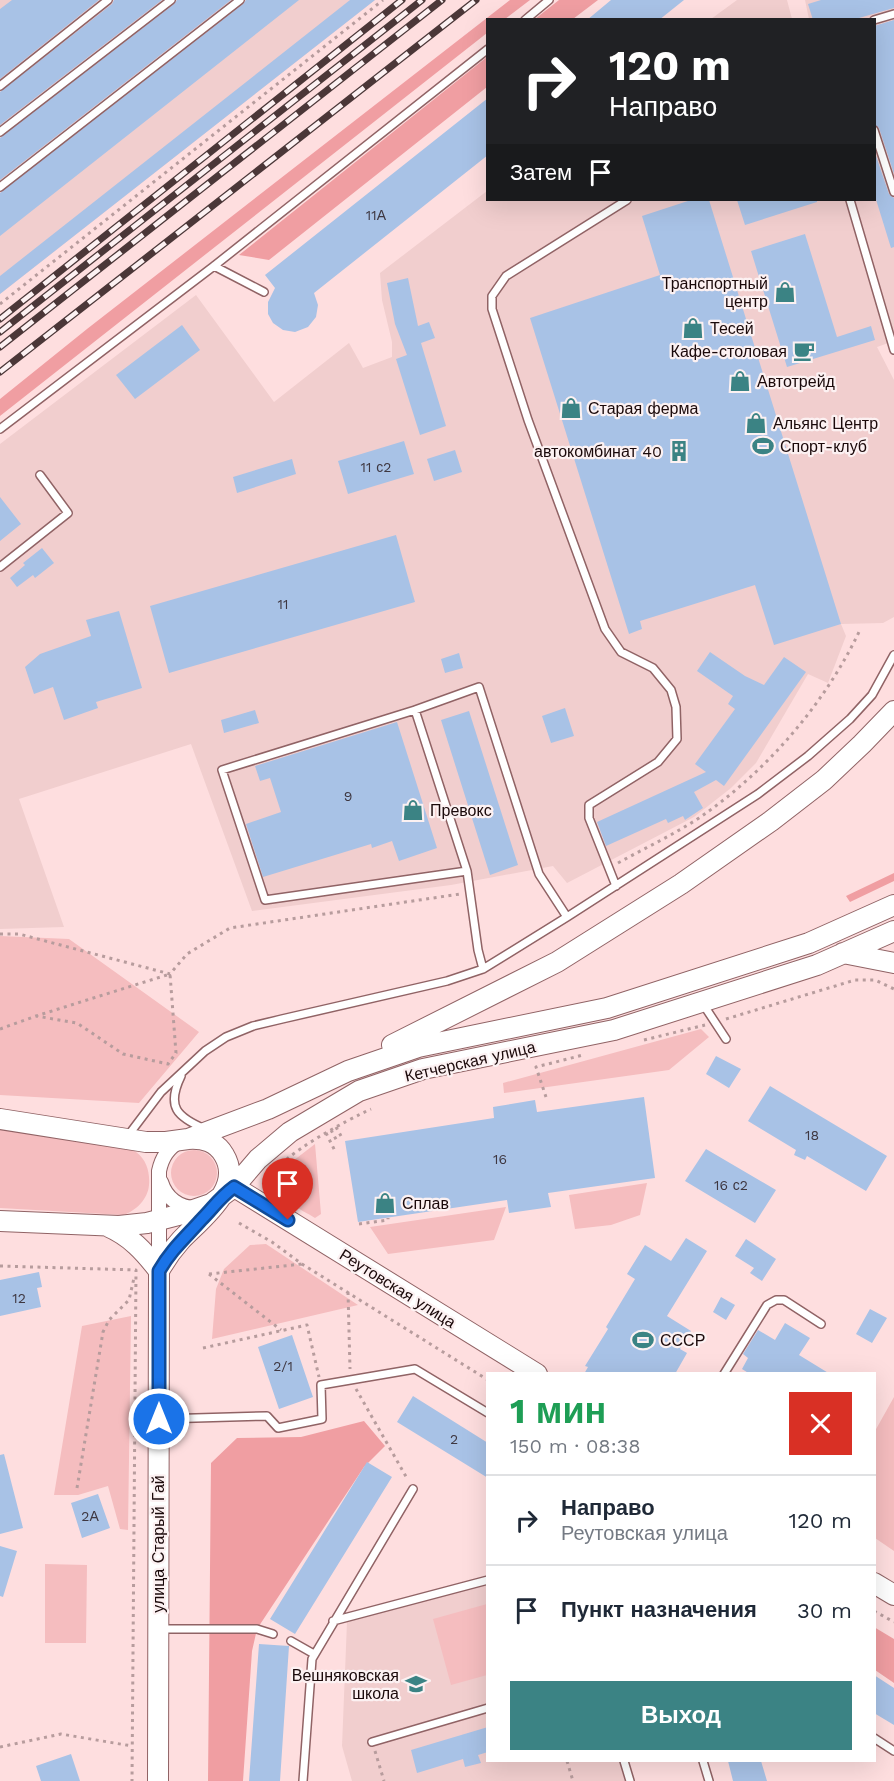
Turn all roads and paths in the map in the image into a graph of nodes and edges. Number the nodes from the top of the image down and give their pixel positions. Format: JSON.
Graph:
{"nodes":[{"id":1,"x":108,"y":0,"type":"edge"},
{"id":2,"x":171,"y":0,"type":"edge"},
{"id":3,"x":240,"y":0,"type":"edge"},
{"id":4,"x":383,"y":0,"type":"edge"},
{"id":5,"x":549,"y":0,"type":"edge"},
{"id":6,"x":894,"y":14,"type":"edge"},
{"id":7,"x":527,"y":18,"type":"edge"},
{"id":8,"x":876,"y":19,"type":"edge"},
{"id":9,"x":486,"y":51,"type":"edge"},
{"id":10,"x":0,"y":86,"type":"edge"},
{"id":11,"x":0,"y":132,"type":"edge"},
{"id":12,"x":876,"y":136,"type":"edge"},
{"id":13,"x":0,"y":187,"type":"edge"},
{"id":14,"x":894,"y":192,"type":"edge"},
{"id":15,"x":625,"y":201,"type":"edge"},
{"id":16,"x":850,"y":201,"type":"edge"},
{"id":17,"x":214,"y":266,"type":"junction"},
{"id":18,"x":264,"y":292,"type":"dead end"},
{"id":19,"x":0,"y":304,"type":"edge"},
{"id":20,"x":894,"y":350,"type":"edge"},
{"id":21,"x":0,"y":429,"type":"edge"},
{"id":22,"x":40,"y":475,"type":"dead end"},
{"id":23,"x":0,"y":567,"type":"edge"},
{"id":24,"x":859,"y":632,"type":"dead end"},
{"id":25,"x":894,"y":656,"type":"edge"},
{"id":26,"x":415,"y":710,"type":"junction"},
{"id":27,"x":894,"y":711,"type":"edge"},
{"id":28,"x":609,"y":868,"type":"junction"},
{"id":29,"x":467,"y":871,"type":"junction"},
{"id":30,"x":616,"y":885,"type":"junction"},
{"id":31,"x":470,"y":893,"type":"junction"},
{"id":32,"x":894,"y":905,"type":"edge"},
{"id":33,"x":567,"y":917,"type":"junction"},
{"id":34,"x":894,"y":931,"type":"edge"},
{"id":35,"x":0,"y":934,"type":"edge"},
{"id":36,"x":843,"y":953,"type":"junction"},
{"id":37,"x":894,"y":963,"type":"edge"},
{"id":38,"x":483,"y":969,"type":"junction"},
{"id":39,"x":170,"y":974,"type":"junction"},
{"id":40,"x":894,"y":989,"type":"edge"},
{"id":41,"x":702,"y":1002,"type":"junction"},
{"id":42,"x":36,"y":1016,"type":"junction"},
{"id":43,"x":714,"y":1022,"type":"junction"},
{"id":44,"x":0,"y":1029,"type":"edge"},
{"id":45,"x":726,"y":1039,"type":"dead end"},
{"id":46,"x":536,"y":1067,"type":"dead end"},
{"id":47,"x":183,"y":1071,"type":"junction"},
{"id":48,"x":348,"y":1071,"type":"junction"},
{"id":49,"x":546,"y":1097,"type":"dead end"},
{"id":50,"x":371,"y":1109,"type":"dead end"},
{"id":51,"x":0,"y":1119,"type":"edge"},
{"id":52,"x":336,"y":1127,"type":"junction"},
{"id":53,"x":331,"y":1130,"type":"junction"},
{"id":54,"x":209,"y":1131,"type":"junction"},
{"id":55,"x":327,"y":1133,"type":"junction"},
{"id":56,"x":341,"y":1136,"type":"dead end"},
{"id":57,"x":125,"y":1139,"type":"junction"},
{"id":58,"x":188,"y":1139,"type":"junction"},
{"id":59,"x":338,"y":1143,"type":"dead end"},
{"id":60,"x":335,"y":1151,"type":"dead end"},
{"id":61,"x":159,"y":1171,"type":"junction"},
{"id":62,"x":275,"y":1193,"type":"dead end"},
{"id":63,"x":221,"y":1194,"type":"junction"},
{"id":64,"x":388,"y":1218,"type":"dead end"},
{"id":65,"x":0,"y":1221,"type":"edge"},
{"id":66,"x":159,"y":1221,"type":"junction"},
{"id":67,"x":239,"y":1223,"type":"dead end"},
{"id":68,"x":359,"y":1224,"type":"dead end"},
{"id":69,"x":105,"y":1225,"type":"junction"},
{"id":70,"x":302,"y":1264,"type":"junction"},
{"id":71,"x":0,"y":1266,"type":"edge"},
{"id":72,"x":136,"y":1270,"type":"junction"},
{"id":73,"x":159,"y":1271,"type":"junction"},
{"id":74,"x":348,"y":1292,"type":"junction"},
{"id":75,"x":821,"y":1324,"type":"dead end"},
{"id":76,"x":281,"y":1330,"type":"junction"},
{"id":77,"x":202,"y":1348,"type":"dead end"},
{"id":78,"x":533,"y":1372,"type":"edge"},
{"id":79,"x":725,"y":1372,"type":"edge"},
{"id":80,"x":486,"y":1379,"type":"edge"},
{"id":81,"x":351,"y":1380,"type":"junction"},
{"id":82,"x":321,"y":1385,"type":"junction"},
{"id":83,"x":486,"y":1412,"type":"edge"},
{"id":84,"x":159,"y":1419,"type":"junction"},
{"id":85,"x":77,"y":1488,"type":"dead end"},
{"id":86,"x":413,"y":1489,"type":"joint"},
{"id":87,"x":486,"y":1581,"type":"edge"},
{"id":88,"x":876,"y":1583,"type":"edge"},
{"id":89,"x":894,"y":1595,"type":"edge"},
{"id":90,"x":876,"y":1612,"type":"edge"},
{"id":91,"x":333,"y":1621,"type":"junction"},
{"id":92,"x":894,"y":1622,"type":"edge"},
{"id":93,"x":158,"y":1629,"type":"junction"},
{"id":94,"x":273,"y":1634,"type":"dead end"},
{"id":95,"x":291,"y":1641,"type":"dead end"},
{"id":96,"x":314,"y":1654,"type":"junction"},
{"id":97,"x":486,"y":1709,"type":"edge"},
{"id":98,"x":876,"y":1739,"type":"edge"},
{"id":99,"x":372,"y":1742,"type":"joint"},
{"id":100,"x":132,"y":1746,"type":"junction"},
{"id":101,"x":0,"y":1747,"type":"edge"},
{"id":102,"x":894,"y":1751,"type":"edge"},
{"id":103,"x":567,"y":1762,"type":"edge"},
{"id":104,"x":624,"y":1762,"type":"edge"},
{"id":105,"x":704,"y":1762,"type":"edge"},
{"id":106,"x":132,"y":1781,"type":"edge"},
{"id":107,"x":158,"y":1781,"type":"edge"},
{"id":108,"x":303,"y":1781,"type":"edge"},
{"id":109,"x":384,"y":1781,"type":"edge"},
{"id":110,"x":573,"y":1781,"type":"edge"},
{"id":111,"x":630,"y":1781,"type":"edge"},
{"id":112,"x":709,"y":1781,"type":"edge"}],
"edges":[{"from":1,"to":10,"type":"lane"},
{"from":2,"to":11,"type":"lane"},
{"from":3,"to":13,"type":"lane"},
{"from":4,"to":19,"type":"path"},
{"from":5,"to":7,"type":"lane"},
{"from":6,"to":8,"type":"lane"},
{"from":9,"to":17,"type":"lane"},
{"from":12,"to":14,"type":"lane"},
{"from":15,"to":28,"type":"lane"},
{"from":16,"to":20,"type":"lane"},
{"from":17,"to":18,"type":"lane"},
{"from":17,"to":21,"type":"lane"},
{"from":22,"to":23,"type":"lane"},
{"from":24,"to":28,"type":"path"},
{"from":25,"to":30,"type":"lane"},
{"from":26,"to":29,"type":"lane"},
{"from":26,"to":29,"type":"lane"},
{"from":26,"to":33,"type":"lane"},
{"from":27,"to":48,"type":"main road"},
{"from":28,"to":30,"type":"lane"},
{"from":29,"to":31,"type":"lane"},
{"from":30,"to":33,"type":"lane"},
{"from":31,"to":38,"type":"lane"},
{"from":31,"to":39,"type":"path"},
{"from":32,"to":48,"type":"main road","name":"Кетчерская улица"},
{"from":33,"to":38,"type":"lane"},
{"from":34,"to":36,"type":"main road","name":"Кетчерская улица"},
{"from":35,"to":39,"type":"path"},
{"from":36,"to":37,"type":"main road"},
{"from":36,"to":41,"type":"main road","name":"Кетчерская улица"},
{"from":38,"to":47,"type":"lane"},
{"from":39,"to":42,"type":"path"},
{"from":39,"to":42,"type":"path"},
{"from":40,"to":43,"type":"path"},
{"from":41,"to":43,"type":"lane"},
{"from":41,"to":63,"type":"main road","name":"Кетчерская улица"},
{"from":42,"to":44,"type":"path"},
{"from":43,"to":45,"type":"lane"},
{"from":46,"to":49,"type":"path"},
{"from":47,"to":54,"type":"lane"},
{"from":47,"to":57,"type":"lane"},
{"from":48,"to":54,"type":"main road","name":"Кетчерская улица"},
{"from":50,"to":52,"type":"path"},
{"from":51,"to":57,"type":"main road","name":"Кетчерская улица"},
{"from":52,"to":53,"type":"path"},
{"from":52,"to":56,"type":"path"},
{"from":53,"to":55,"type":"path"},
{"from":53,"to":59,"type":"path"},
{"from":54,"to":58,"type":"main road","name":"Кетчерская улица"},
{"from":55,"to":60,"type":"path"},
{"from":55,"to":62,"type":"path"},
{"from":57,"to":58,"type":"main road","name":"Кетчерская улица"},
{"from":58,"to":61,"type":"street","name":"улица Старый Гай"},
{"from":58,"to":63,"type":"main road"},
{"from":61,"to":63,"type":"street"},
{"from":61,"to":66,"type":"street","name":"улица Старый Гай"},
{"from":63,"to":66,"type":"main road"},
{"from":63,"to":73,"type":"main road"},
{"from":63,"to":78,"type":"main road","name":"Реутовская улица"},
{"from":64,"to":68,"type":"path"},
{"from":65,"to":69,"type":"main road"},
{"from":66,"to":69,"type":"main road"},
{"from":66,"to":73,"type":"street","name":"улица Старый Гай"},
{"from":67,"to":70,"type":"path"},
{"from":69,"to":73,"type":"main road"},
{"from":70,"to":74,"type":"path"},
{"from":70,"to":76,"type":"path"},
{"from":71,"to":72,"type":"path"},
{"from":72,"to":85,"type":"path"},
{"from":72,"to":100,"type":"path"},
{"from":73,"to":84,"type":"main road","name":"улица Старый Гай"},
{"from":74,"to":80,"type":"path"},
{"from":74,"to":81,"type":"path"},
{"from":75,"to":79,"type":"lane"},
{"from":76,"to":77,"type":"path"},
{"from":76,"to":82,"type":"path"},
{"from":81,"to":82,"type":"lane"},
{"from":81,"to":83,"type":"lane"},
{"from":81,"to":86,"type":"path"},
{"from":82,"to":84,"type":"lane"},
{"from":84,"to":93,"type":"main road","name":"улица Старый Гай"},
{"from":86,"to":91,"type":"lane"},
{"from":87,"to":91,"type":"lane"},
{"from":88,"to":89,"type":"main road"},
{"from":90,"to":92,"type":"path"},
{"from":91,"to":96,"type":"lane"},
{"from":93,"to":94,"type":"lane"},
{"from":93,"to":107,"type":"main road","name":"улица Старый Гай"},
{"from":95,"to":96,"type":"lane"},
{"from":96,"to":108,"type":"lane"},
{"from":97,"to":99,"type":"lane"},
{"from":98,"to":102,"type":"lane"},
{"from":99,"to":109,"type":"path"},
{"from":100,"to":101,"type":"path"},
{"from":100,"to":106,"type":"path"},
{"from":103,"to":110,"type":"path"},
{"from":104,"to":111,"type":"lane"},
{"from":105,"to":112,"type":"lane"}]}
